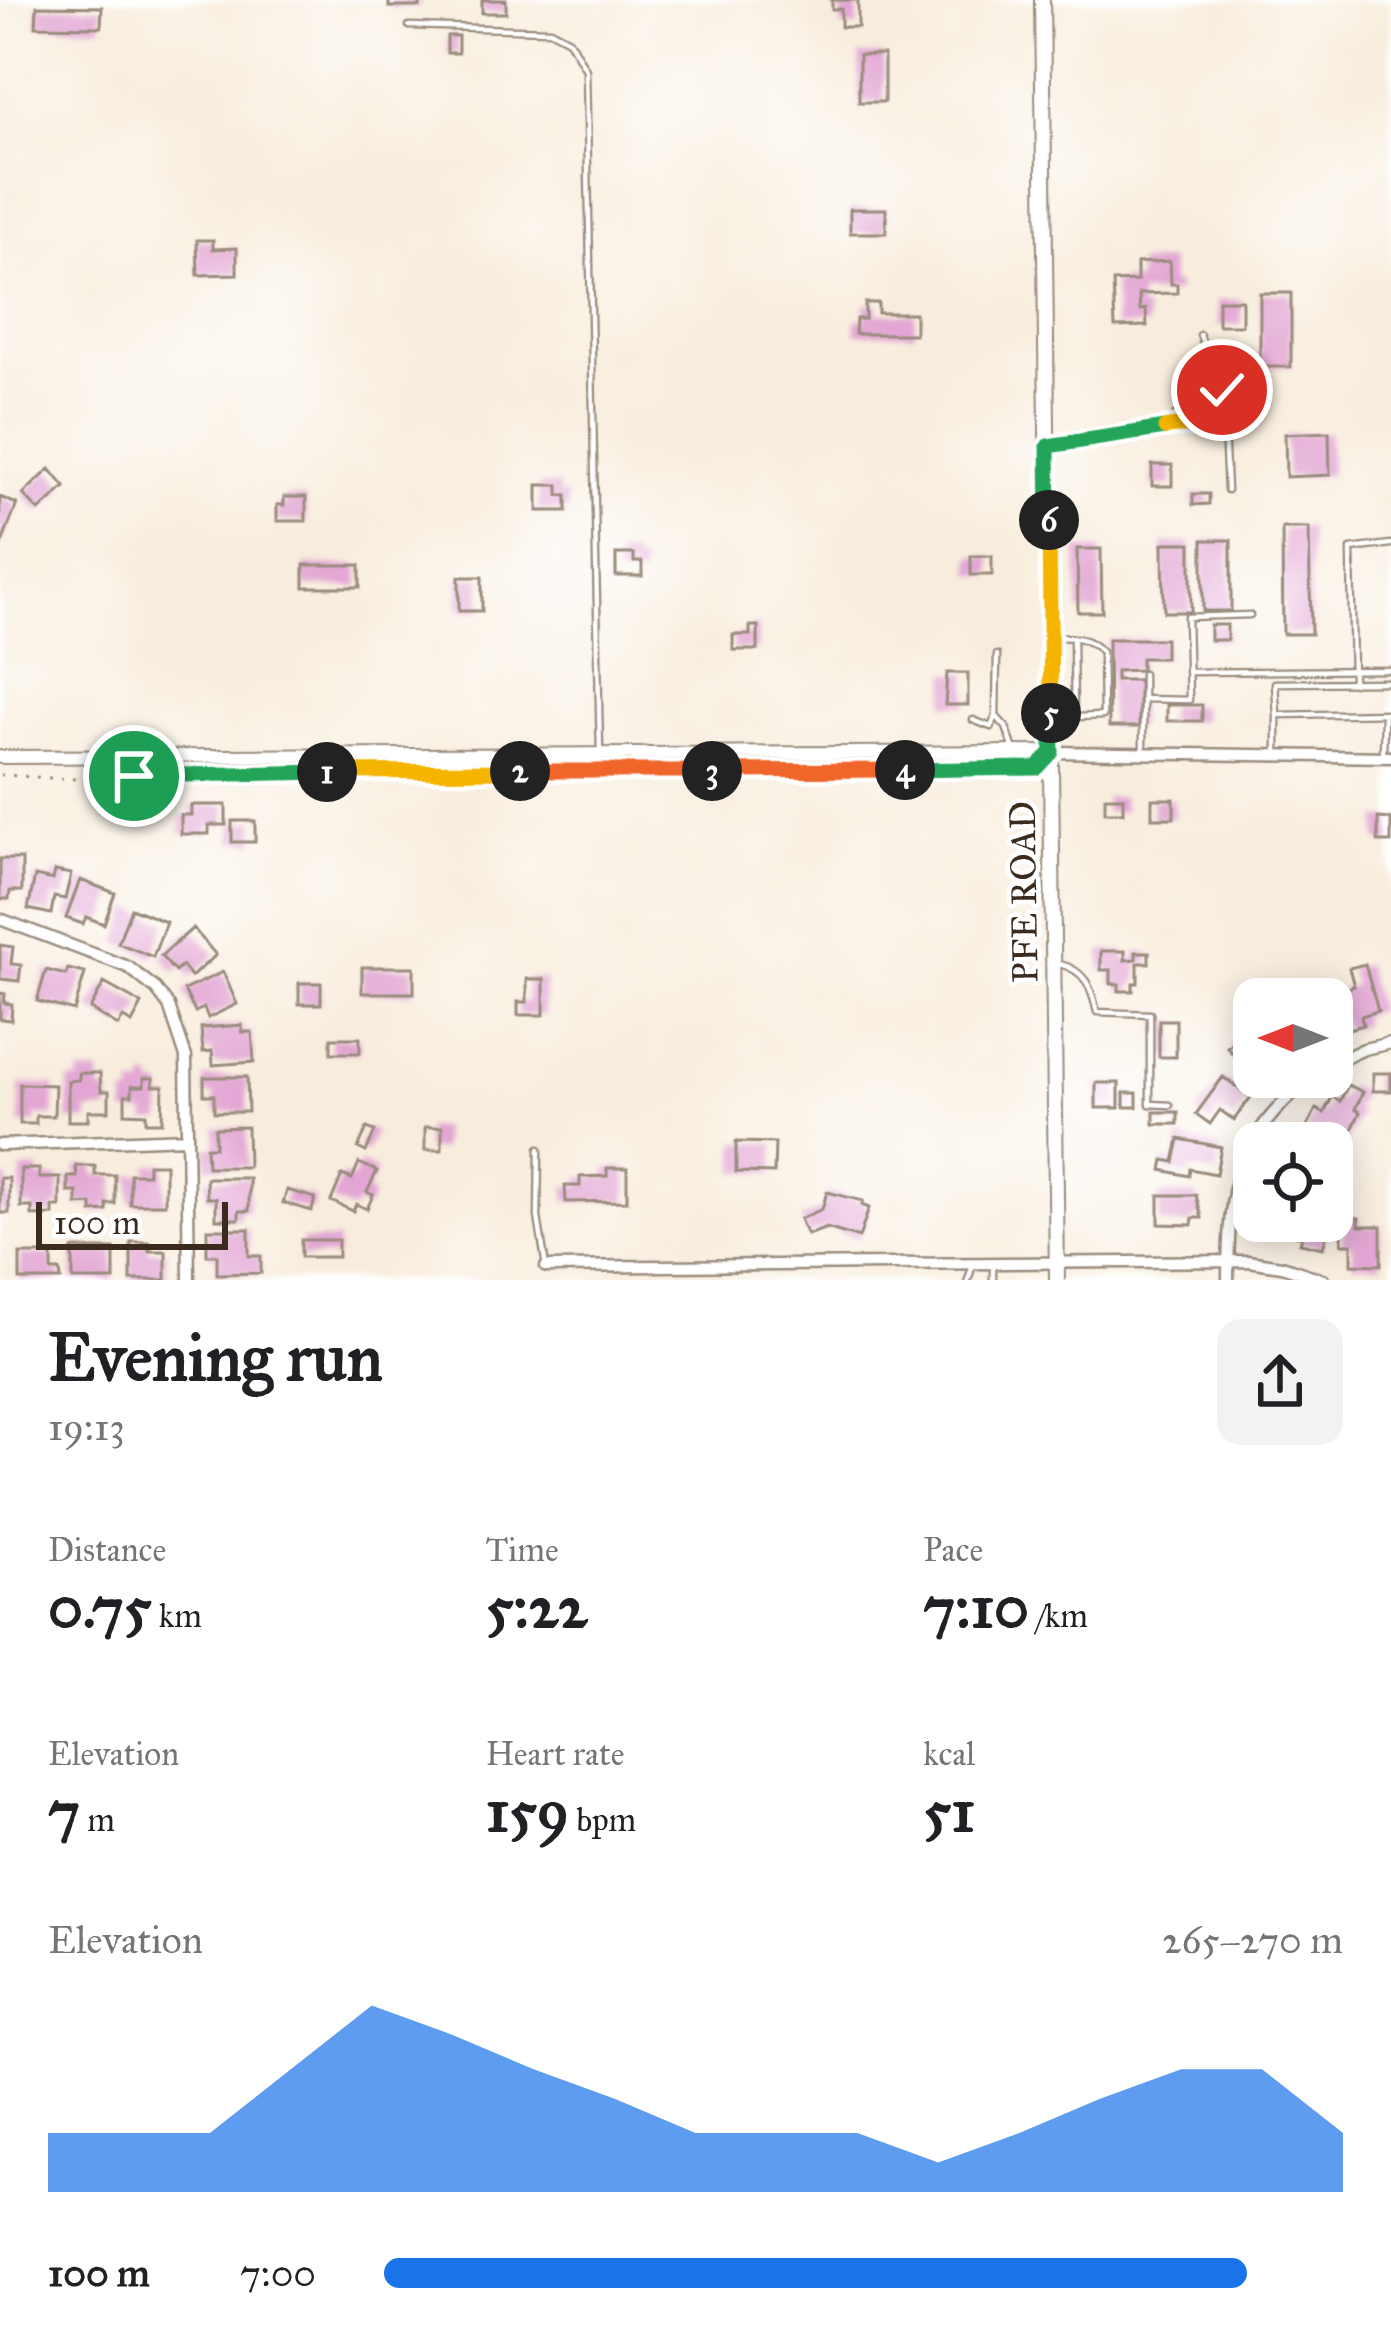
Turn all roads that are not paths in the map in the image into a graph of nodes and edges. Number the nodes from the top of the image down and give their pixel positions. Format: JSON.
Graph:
{"nodes":[{"id":1,"x":1042,"y":0,"type":"edge"},
{"id":2,"x":409,"y":26,"type":"dead end"},
{"id":3,"x":1201,"y":335,"type":"dead end"},
{"id":4,"x":1217,"y":416,"type":"junction"},
{"id":5,"x":1179,"y":424,"type":"junction"},
{"id":6,"x":1048,"y":446,"type":"junction"},
{"id":7,"x":1228,"y":490,"type":"dead end"},
{"id":8,"x":1391,"y":544,"type":"edge"},
{"id":9,"x":1250,"y":616,"type":"dead end"},
{"id":10,"x":1072,"y":637,"type":"junction"},
{"id":11,"x":1050,"y":638,"type":"junction"},
{"id":12,"x":997,"y":655,"type":"dead end"},
{"id":13,"x":1353,"y":670,"type":"junction"},
{"id":14,"x":1391,"y":670,"type":"edge"},
{"id":15,"x":1188,"y":672,"type":"junction"},
{"id":16,"x":1143,"y":674,"type":"dead end"},
{"id":17,"x":1391,"y":682,"type":"edge"},
{"id":18,"x":1353,"y":683,"type":"junction"},
{"id":19,"x":1143,"y":699,"type":"junction"},
{"id":20,"x":1388,"y":713,"type":"edge"},
{"id":21,"x":1277,"y":715,"type":"junction"},
{"id":22,"x":996,"y":716,"type":"junction"},
{"id":23,"x":1074,"y":717,"type":"junction"},
{"id":24,"x":1052,"y":718,"type":"junction"},
{"id":25,"x":973,"y":720,"type":"dead end"},
{"id":26,"x":1015,"y":752,"type":"junction"},
{"id":27,"x":1052,"y":752,"type":"junction"},
{"id":28,"x":600,"y":754,"type":"junction"},
{"id":29,"x":1143,"y":755,"type":"junction"},
{"id":30,"x":1276,"y":756,"type":"junction"},
{"id":31,"x":0,"y":757,"type":"edge"},
{"id":32,"x":1387,"y":757,"type":"edge"},
{"id":33,"x":0,"y":919,"type":"edge"},
{"id":34,"x":1054,"y":963,"type":"junction"},
{"id":35,"x":1391,"y":1043,"type":"edge"},
{"id":36,"x":1353,"y":1054,"type":"edge"},
{"id":37,"x":1288,"y":1098,"type":"edge"},
{"id":38,"x":1170,"y":1105,"type":"dead end"},
{"id":39,"x":187,"y":1138,"type":"junction"},
{"id":40,"x":0,"y":1145,"type":"edge"},
{"id":41,"x":539,"y":1149,"type":"dead end"},
{"id":42,"x":1228,"y":1261,"type":"junction"},
{"id":43,"x":1056,"y":1262,"type":"junction"},
{"id":44,"x":920,"y":1263,"type":"junction"},
{"id":45,"x":974,"y":1263,"type":"junction"},
{"id":46,"x":993,"y":1263,"type":"junction"},
{"id":47,"x":546,"y":1267,"type":"joint"},
{"id":48,"x":189,"y":1280,"type":"edge"},
{"id":49,"x":921,"y":1280,"type":"edge"},
{"id":50,"x":968,"y":1280,"type":"edge"},
{"id":51,"x":993,"y":1280,"type":"edge"},
{"id":52,"x":1057,"y":1280,"type":"edge"},
{"id":53,"x":1228,"y":1280,"type":"edge"},
{"id":54,"x":1324,"y":1280,"type":"edge"}],
"edges":[{"from":1,"to":6,"type":"main road","name":"PFE ROAD"},
{"from":2,"to":28,"type":"lane"},
{"from":3,"to":4,"type":"lane"},
{"from":4,"to":5,"type":"lane"},
{"from":4,"to":5,"type":"lane"},
{"from":4,"to":7,"type":"lane"},
{"from":5,"to":6,"type":"lane"},
{"from":6,"to":11,"type":"main road","name":"PFE ROAD"},
{"from":8,"to":13,"type":"lane"},
{"from":9,"to":15,"type":"lane"},
{"from":10,"to":11,"type":"lane"},
{"from":10,"to":23,"type":"lane"},
{"from":10,"to":23,"type":"lane"},
{"from":11,"to":24,"type":"main road","name":"PFE ROAD"},
{"from":12,"to":22,"type":"lane"},
{"from":13,"to":14,"type":"lane"},
{"from":13,"to":15,"type":"lane"},
{"from":13,"to":18,"type":"lane"},
{"from":15,"to":19,"type":"lane"},
{"from":16,"to":19,"type":"lane"},
{"from":17,"to":18,"type":"lane"},
{"from":18,"to":21,"type":"lane"},
{"from":19,"to":29,"type":"lane"},
{"from":20,"to":21,"type":"lane"},
{"from":20,"to":32,"type":"lane"},
{"from":21,"to":30,"type":"lane"},
{"from":22,"to":25,"type":"lane"},
{"from":22,"to":26,"type":"lane"},
{"from":23,"to":24,"type":"lane"},
{"from":24,"to":27,"type":"main road","name":"PFE ROAD"},
{"from":26,"to":27,"type":"street"},
{"from":26,"to":28,"type":"street"},
{"from":27,"to":29,"type":"street"},
{"from":27,"to":34,"type":"main road","name":"PFE ROAD"},
{"from":28,"to":31,"type":"street"},
{"from":29,"to":30,"type":"street"},
{"from":30,"to":32,"type":"street"},
{"from":33,"to":39,"type":"street"},
{"from":34,"to":38,"type":"lane"},
{"from":34,"to":43,"type":"main road","name":"PFE ROAD"},
{"from":35,"to":36,"type":"street"},
{"from":37,"to":42,"type":"street"},
{"from":39,"to":40,"type":"street"},
{"from":39,"to":48,"type":"street"},
{"from":41,"to":47,"type":"lane"},
{"from":42,"to":43,"type":"street"},
{"from":42,"to":53,"type":"street"},
{"from":42,"to":54,"type":"street"},
{"from":43,"to":46,"type":"street"},
{"from":43,"to":52,"type":"main road","name":"PFE ROAD"},
{"from":44,"to":45,"type":"street"},
{"from":44,"to":47,"type":"street"},
{"from":44,"to":49,"type":"lane"},
{"from":45,"to":46,"type":"street"},
{"from":45,"to":50,"type":"lane"},
{"from":46,"to":51,"type":"lane"}]}
